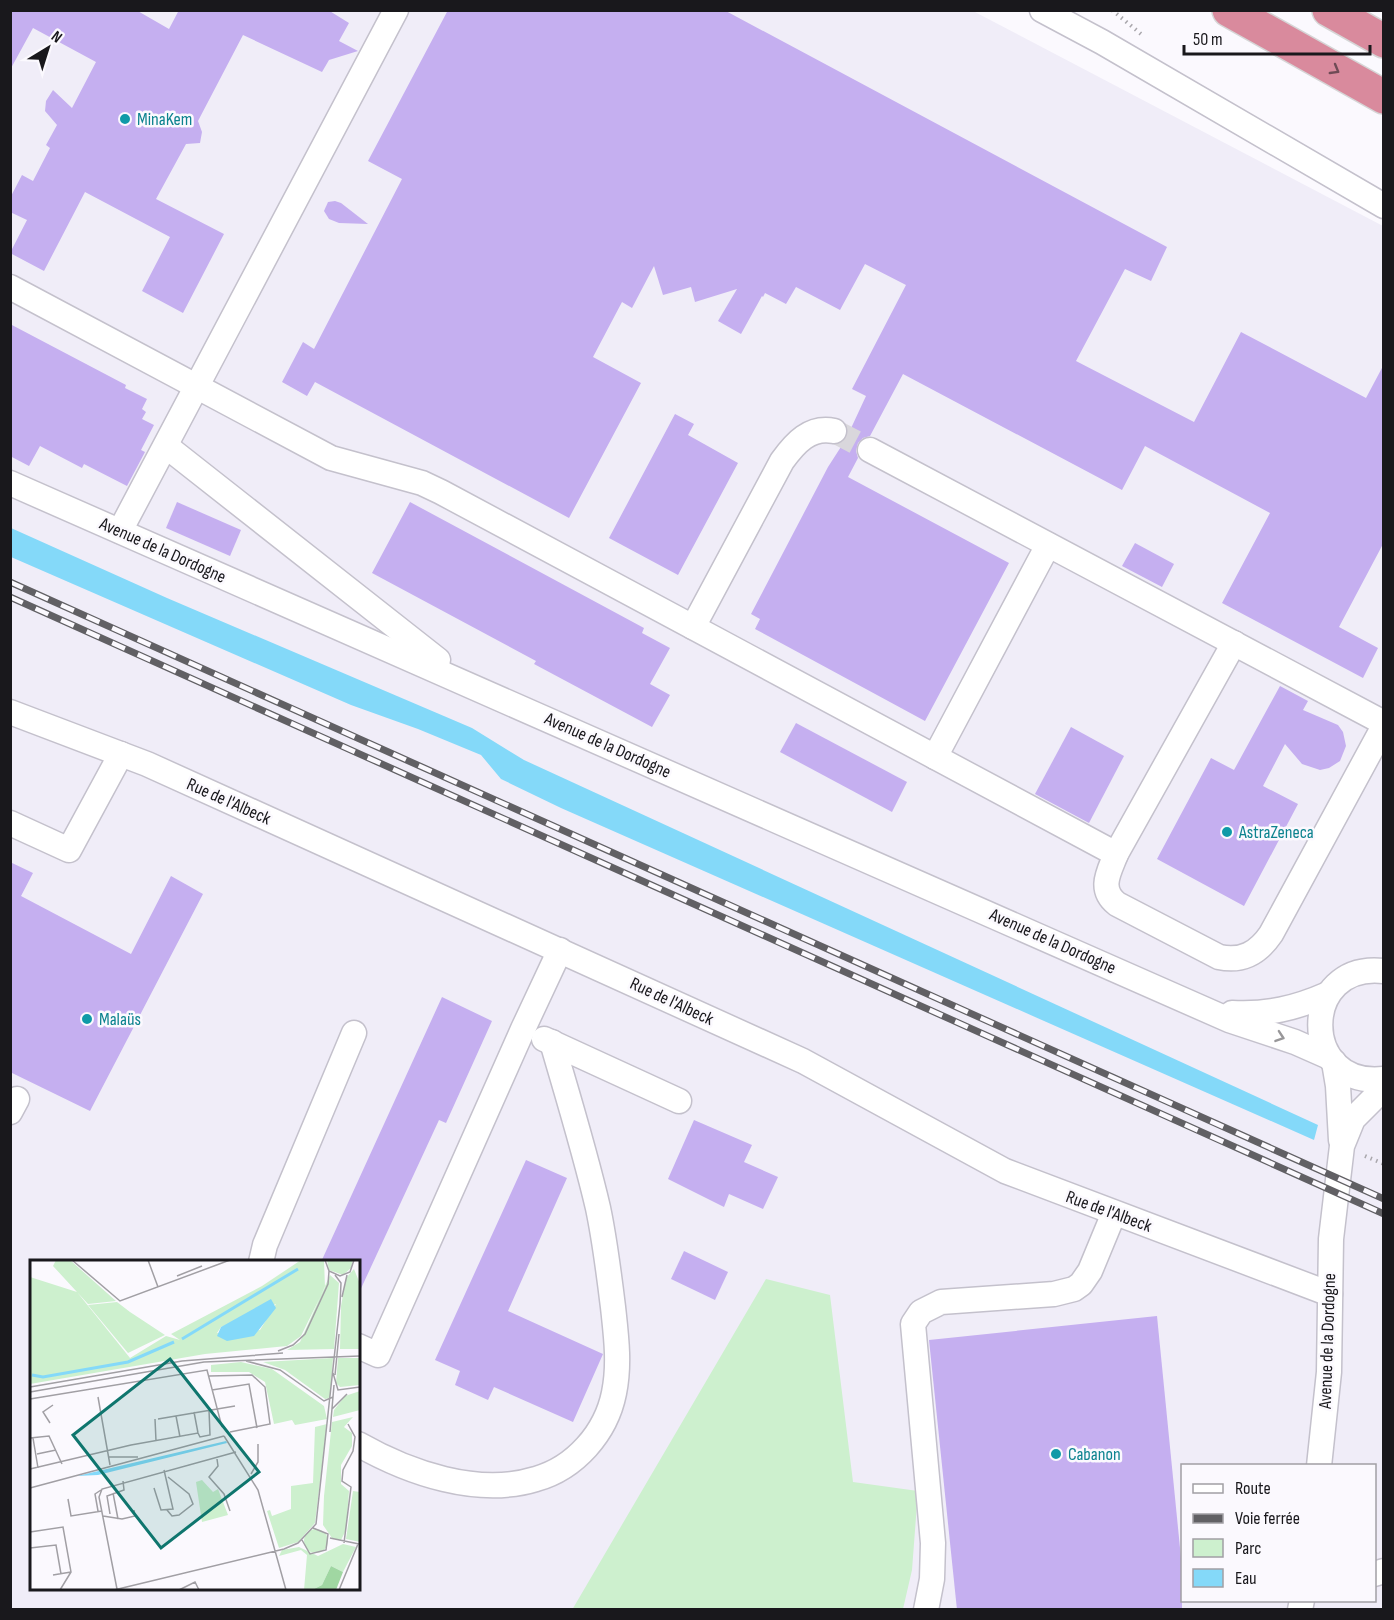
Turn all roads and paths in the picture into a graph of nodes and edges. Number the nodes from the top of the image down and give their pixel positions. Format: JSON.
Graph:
{"nodes":[{"id":1,"x":396,"y":10,"type":"edge"},
{"id":2,"x":1041,"y":10,"type":"edge"},
{"id":3,"x":1229,"y":10,"type":"edge"},
{"id":4,"x":1329,"y":10,"type":"edge"},
{"id":5,"x":1383,"y":41,"type":"edge"},
{"id":6,"x":1383,"y":97,"type":"edge"},
{"id":7,"x":1383,"y":206,"type":"edge"},
{"id":8,"x":10,"y":287,"type":"edge"},
{"id":9,"x":196,"y":388,"type":"junction"},
{"id":10,"x":834,"y":431,"type":"tunnel mouth"},
{"id":11,"x":166,"y":446,"type":"junction"},
{"id":12,"x":870,"y":450,"type":"tunnel mouth"},
{"id":13,"x":10,"y":483,"type":"edge"},
{"id":14,"x":120,"y":531,"type":"junction"},
{"id":15,"x":1048,"y":545,"type":"junction"},
{"id":16,"x":693,"y":627,"type":"junction"},
{"id":17,"x":1234,"y":643,"type":"junction"},
{"id":18,"x":466,"y":682,"type":"junction"},
{"id":19,"x":10,"y":712,"type":"edge"},
{"id":20,"x":1383,"y":725,"type":"edge"},
{"id":21,"x":121,"y":754,"type":"junction"},
{"id":22,"x":935,"y":757,"type":"junction"},
{"id":23,"x":10,"y":823,"type":"edge"},
{"id":24,"x":1116,"y":854,"type":"junction"},
{"id":25,"x":560,"y":950,"type":"junction"},
{"id":26,"x":1382,"y":968,"type":"edge"},
{"id":27,"x":1328,"y":994,"type":"junction"},
{"id":28,"x":1206,"y":1008,"type":"junction"},
{"id":29,"x":523,"y":1029,"type":"junction"},
{"id":30,"x":354,"y":1034,"type":"dead end"},
{"id":31,"x":552,"y":1042,"type":"junction"},
{"id":32,"x":1332,"y":1060,"type":"junction"},
{"id":33,"x":1383,"y":1079,"type":"edge"},
{"id":34,"x":1383,"y":1088,"type":"edge"},
{"id":35,"x":679,"y":1101,"type":"dead end"},
{"id":36,"x":1342,"y":1146,"type":"junction"},
{"id":37,"x":1114,"y":1213,"type":"junction"},
{"id":38,"x":261,"y":1260,"type":"edge"},
{"id":39,"x":1330,"y":1294,"type":"junction"},
{"id":40,"x":360,"y":1347,"type":"edge"},
{"id":41,"x":360,"y":1445,"type":"edge"},
{"id":42,"x":1319,"y":1464,"type":"edge"},
{"id":43,"x":926,"y":1610,"type":"edge"}],
"edges":[{"from":1,"to":9,"type":"street"},
{"from":2,"to":7,"type":"street"},
{"from":3,"to":6,"type":"highway","one_way":true},
{"from":4,"to":5,"type":"highway"},
{"from":8,"to":9,"type":"street"},
{"from":9,"to":11,"type":"street"},
{"from":9,"to":16,"type":"street"},
{"from":10,"to":16,"type":"street"},
{"from":11,"to":14,"type":"street"},
{"from":11,"to":18,"type":"street"},
{"from":12,"to":15,"type":"street"},
{"from":13,"to":14,"type":"street","name":"Avenue de la Dordogne"},
{"from":14,"to":18,"type":"street","name":"Avenue de la Dordogne"},
{"from":15,"to":17,"type":"street"},
{"from":15,"to":22,"type":"street"},
{"from":16,"to":22,"type":"street"},
{"from":17,"to":20,"type":"street"},
{"from":17,"to":24,"type":"street"},
{"from":18,"to":28,"type":"street","name":"Avenue de la Dordogne"},
{"from":19,"to":21,"type":"street","name":"Rue de l'Albeck"},
{"from":20,"to":24,"type":"street"},
{"from":21,"to":23,"type":"street"},
{"from":21,"to":25,"type":"street","name":"Rue de l'Albeck"},
{"from":22,"to":24,"type":"street"},
{"from":25,"to":29,"type":"street"},
{"from":25,"to":37,"type":"street","name":"Rue de l'Albeck"},
{"from":26,"to":27,"type":"street","name":"Avenue de la Dordogne"},
{"from":27,"to":28,"type":"street","name":"Avenue de la Dordogne"},
{"from":27,"to":32,"type":"street"},
{"from":28,"to":32,"type":"street","name":"Avenue de la Dordogne","one_way":true},
{"from":29,"to":31,"type":"street"},
{"from":29,"to":40,"type":"street"},
{"from":30,"to":38,"type":"street"},
{"from":31,"to":35,"type":"street"},
{"from":31,"to":41,"type":"street"},
{"from":32,"to":33,"type":"street"},
{"from":32,"to":36,"type":"street","name":"Avenue de la Dordogne"},
{"from":34,"to":36,"type":"street","name":"Avenue de la Dordogne"},
{"from":36,"to":39,"type":"street","name":"Avenue de la Dordogne"},
{"from":37,"to":39,"type":"street","name":"Rue de l'Albeck"},
{"from":37,"to":43,"type":"street"},
{"from":39,"to":42,"type":"street","name":"Avenue de la Dordogne"}]}
